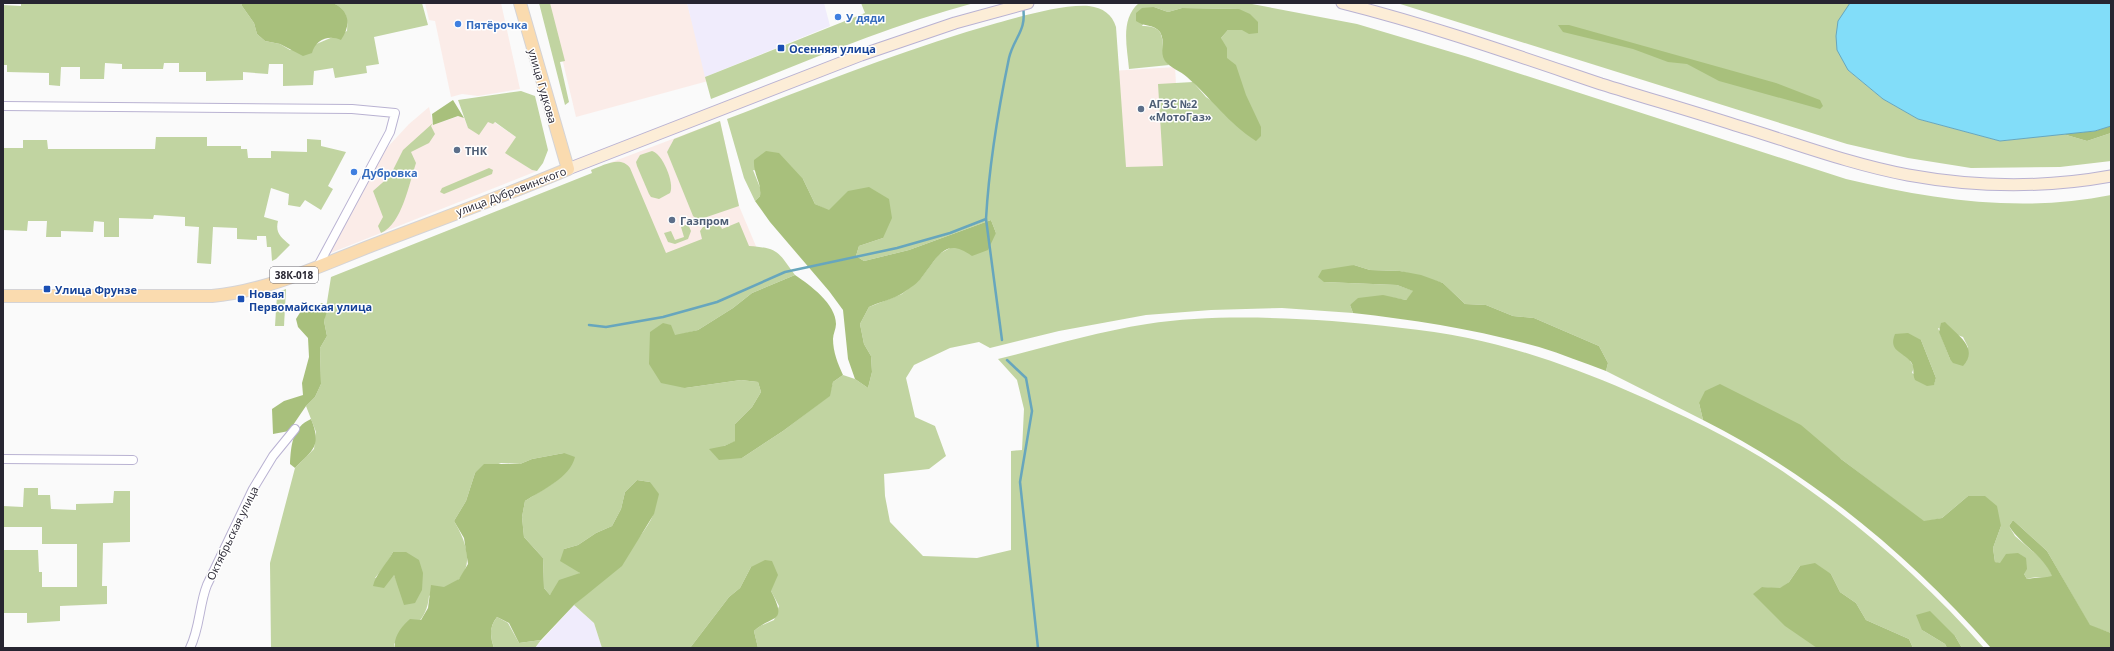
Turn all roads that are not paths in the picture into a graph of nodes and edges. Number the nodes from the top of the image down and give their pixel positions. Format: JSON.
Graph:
{"nodes":[{"id":1,"x":520,"y":3,"type":"edge"},
{"id":2,"x":1028,"y":3,"type":"edge"},
{"id":3,"x":1342,"y":3,"type":"edge"},
{"id":4,"x":3,"y":106,"type":"edge"},
{"id":5,"x":568,"y":169,"type":"junction"},
{"id":6,"x":2111,"y":176,"type":"edge"},
{"id":7,"x":318,"y":266,"type":"junction"},
{"id":8,"x":3,"y":296,"type":"edge"},
{"id":9,"x":295,"y":429,"type":"dead end"},
{"id":10,"x":3,"y":459,"type":"edge"},
{"id":11,"x":133,"y":460,"type":"dead end"},
{"id":12,"x":190,"y":648,"type":"edge"}],
"edges":[{"from":1,"to":5,"type":"main road","name":"улица Гудкова"},
{"from":2,"to":5,"type":"main road","name":"улица Дубровинского","number":"38К-018"},
{"from":3,"to":6,"type":"main road"},
{"from":4,"to":7,"type":"street"},
{"from":5,"to":7,"type":"main road","name":"улица Дубровинского","number":"38К-018"},
{"from":7,"to":8,"type":"main road","name":"улица Дубровинского","number":"38К-018"},
{"from":9,"to":12,"type":"street","name":"Октябрьская улица"},
{"from":10,"to":11,"type":"street"}]}
